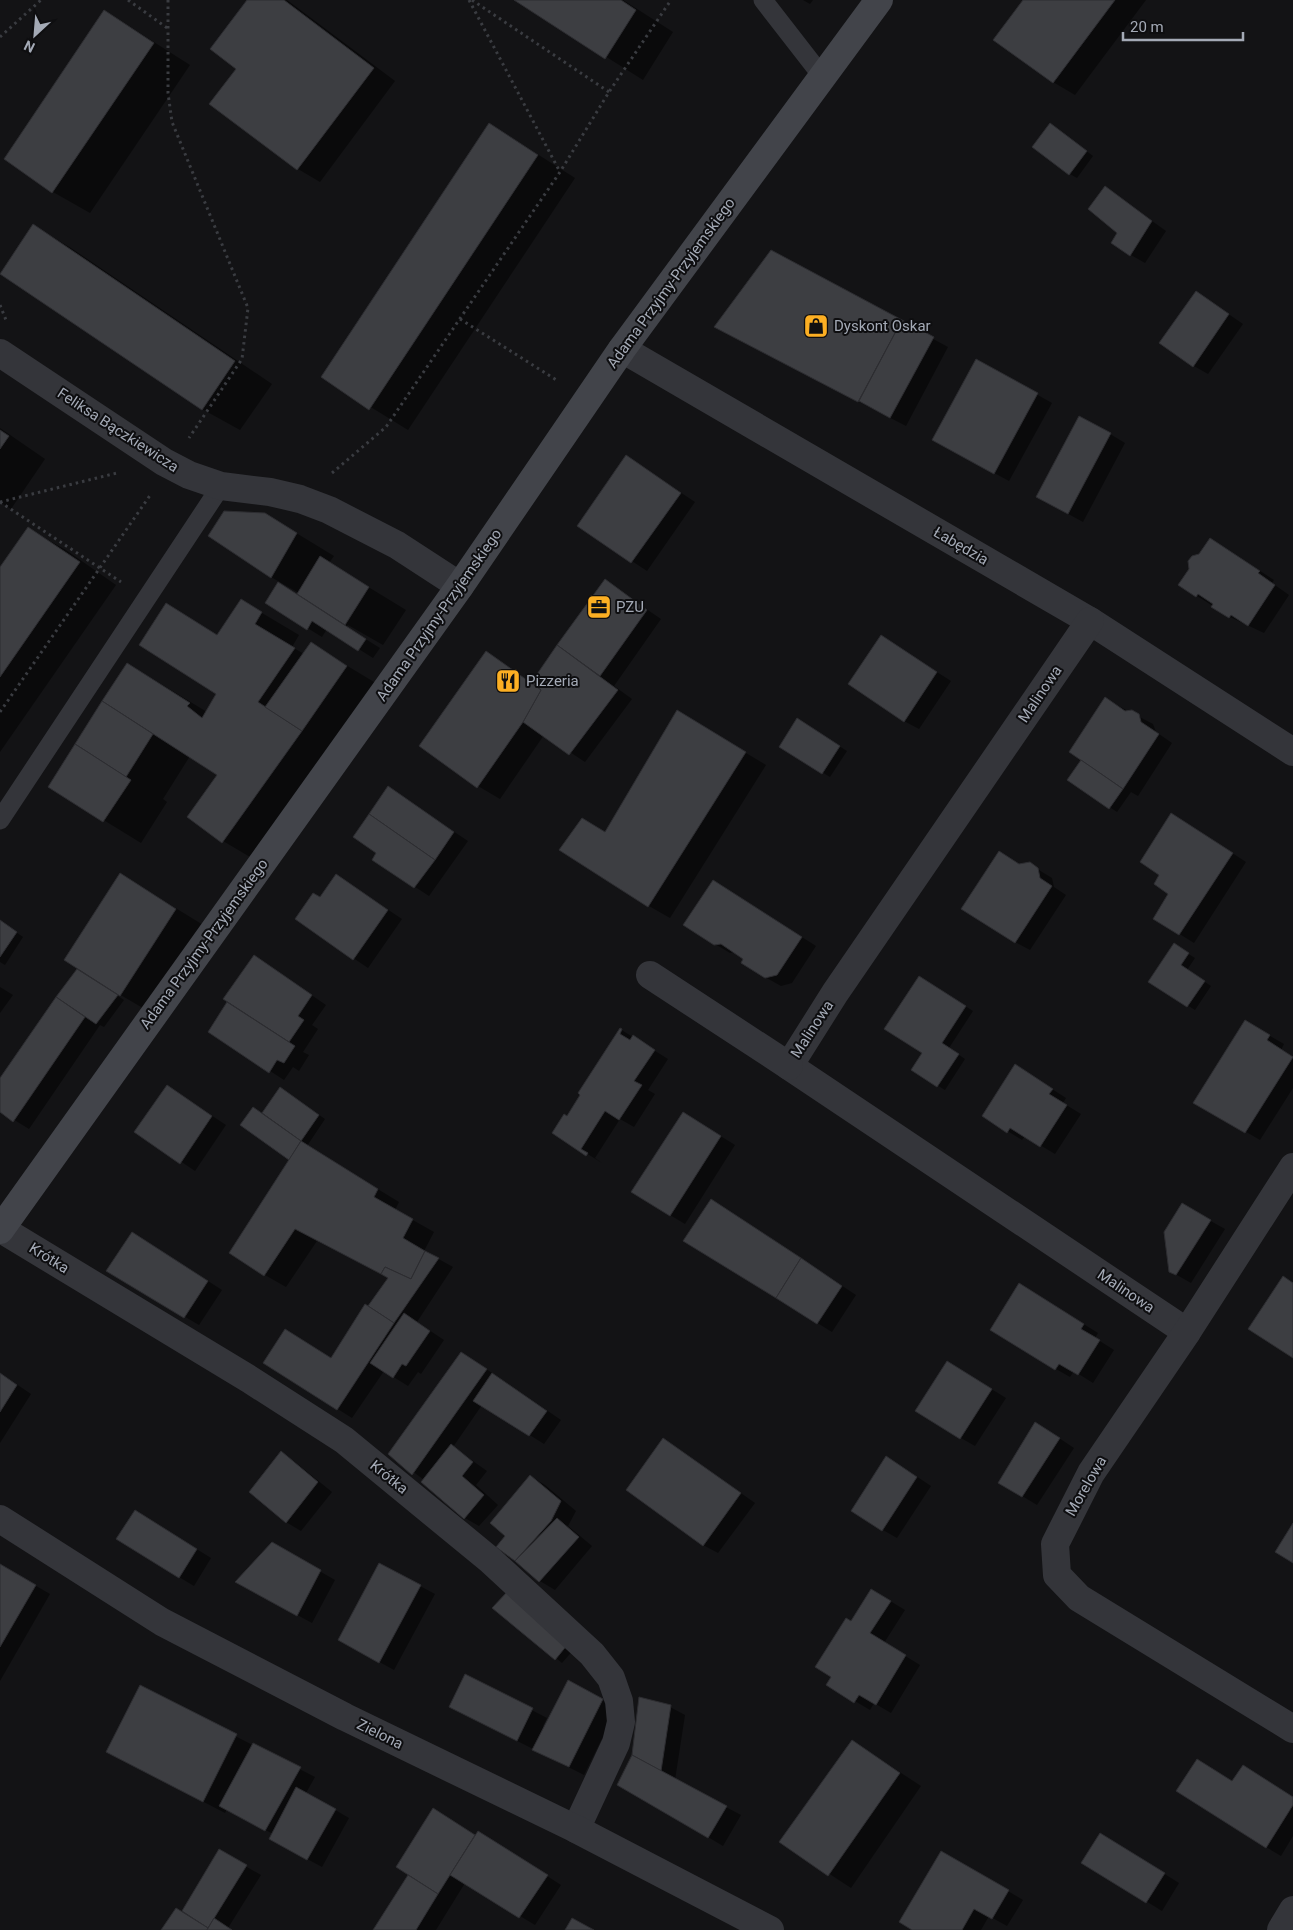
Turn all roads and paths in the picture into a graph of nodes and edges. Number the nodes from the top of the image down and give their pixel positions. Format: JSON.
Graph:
{"nodes":[{"id":1,"x":41,"y":0,"type":"edge"},
{"id":2,"x":128,"y":0,"type":"edge"},
{"id":3,"x":168,"y":0,"type":"edge"},
{"id":4,"x":471,"y":0,"type":"edge"},
{"id":5,"x":670,"y":0,"type":"edge"},
{"id":6,"x":763,"y":0,"type":"edge"},
{"id":7,"x":879,"y":0,"type":"edge"},
{"id":8,"x":170,"y":31,"type":"junction"},
{"id":9,"x":0,"y":37,"type":"edge"},
{"id":10,"x":822,"y":76,"type":"junction"},
{"id":11,"x":609,"y":92,"type":"junction"},
{"id":12,"x":560,"y":172,"type":"junction"},
{"id":13,"x":460,"y":319,"type":"junction"},
{"id":14,"x":622,"y":349,"type":"junction"},
{"id":15,"x":0,"y":353,"type":"edge"},
{"id":16,"x":588,"y":400,"type":"junction"},
{"id":17,"x":175,"y":467,"type":"junction"},
{"id":18,"x":221,"y":486,"type":"junction"},
{"id":19,"x":300,"y":499,"type":"junction"},
{"id":20,"x":0,"y":502,"type":"edge"},
{"id":21,"x":99,"y":569,"type":"junction"},
{"id":22,"x":460,"y":586,"type":"junction"},
{"id":23,"x":146,"y":599,"type":"junction"},
{"id":24,"x":1090,"y":621,"type":"junction"},
{"id":25,"x":0,"y":712,"type":"edge"},
{"id":26,"x":1293,"y":752,"type":"edge"},
{"id":27,"x":0,"y":820,"type":"edge"},
{"id":28,"x":650,"y":975,"type":"dead end"},
{"id":29,"x":789,"y":1066,"type":"junction"},
{"id":30,"x":1293,"y":1167,"type":"edge"},
{"id":31,"x":0,"y":1229,"type":"edge"},
{"id":32,"x":1187,"y":1332,"type":"junction"},
{"id":33,"x":0,"y":1519,"type":"edge"},
{"id":34,"x":1293,"y":1729,"type":"edge"},
{"id":35,"x":576,"y":1829,"type":"junction"},
{"id":36,"x":1293,"y":1910,"type":"edge"},
{"id":37,"x":770,"y":1930,"type":"edge"},
{"id":38,"x":1280,"y":1930,"type":"edge"}],
"edges":[{"from":1,"to":9,"type":"path"},
{"from":2,"to":8,"type":"path"},
{"from":3,"to":8,"type":"path"},
{"from":4,"to":11,"type":"path"},
{"from":4,"to":12,"type":"path"},
{"from":5,"to":11,"type":"path"},
{"from":6,"to":10,"type":"lane"},
{"from":7,"to":10,"type":"street","name":"Adama Przyjmy-Przyjemskiego"},
{"from":8,"to":17,"type":"path"},
{"from":10,"to":14,"type":"street","name":"Adama Przyjmy-Przyjemskiego"},
{"from":11,"to":12,"type":"path"},
{"from":12,"to":13,"type":"path"},
{"from":13,"to":16,"type":"path"},
{"from":13,"to":19,"type":"path"},
{"from":14,"to":16,"type":"street","name":"Adama Przyjmy-Przyjemskiego"},
{"from":14,"to":24,"type":"street","name":"Łabędzia"},
{"from":15,"to":17,"type":"street","name":"Feliksa Bączkiewicza"},
{"from":16,"to":22,"type":"street","name":"Adama Przyjmy-Przyjemskiego"},
{"from":17,"to":18,"type":"street","name":"Feliksa Bączkiewicza"},
{"from":17,"to":20,"type":"path"},
{"from":17,"to":21,"type":"path"},
{"from":18,"to":19,"type":"street","name":"Feliksa Bączkiewicza"},
{"from":18,"to":23,"type":"lane"},
{"from":19,"to":22,"type":"street","name":"Feliksa Bączkiewicza"},
{"from":20,"to":21,"type":"path"},
{"from":21,"to":23,"type":"path"},
{"from":21,"to":25,"type":"path"},
{"from":22,"to":31,"type":"street","name":"Adama Przyjmy-Przyjemskiego"},
{"from":23,"to":27,"type":"lane"},
{"from":24,"to":26,"type":"street","name":"Łabędzia"},
{"from":24,"to":29,"type":"street","name":"Malinowa"},
{"from":28,"to":29,"type":"street"},
{"from":29,"to":32,"type":"street","name":"Malinowa"},
{"from":30,"to":32,"type":"street","name":"Morelowa"},
{"from":31,"to":35,"type":"street","name":"Krótka"},
{"from":32,"to":34,"type":"street","name":"Morelowa"},
{"from":33,"to":35,"type":"street","name":"Zielona"},
{"from":35,"to":37,"type":"street","name":"Zielona"},
{"from":36,"to":38,"type":"street"}]}
